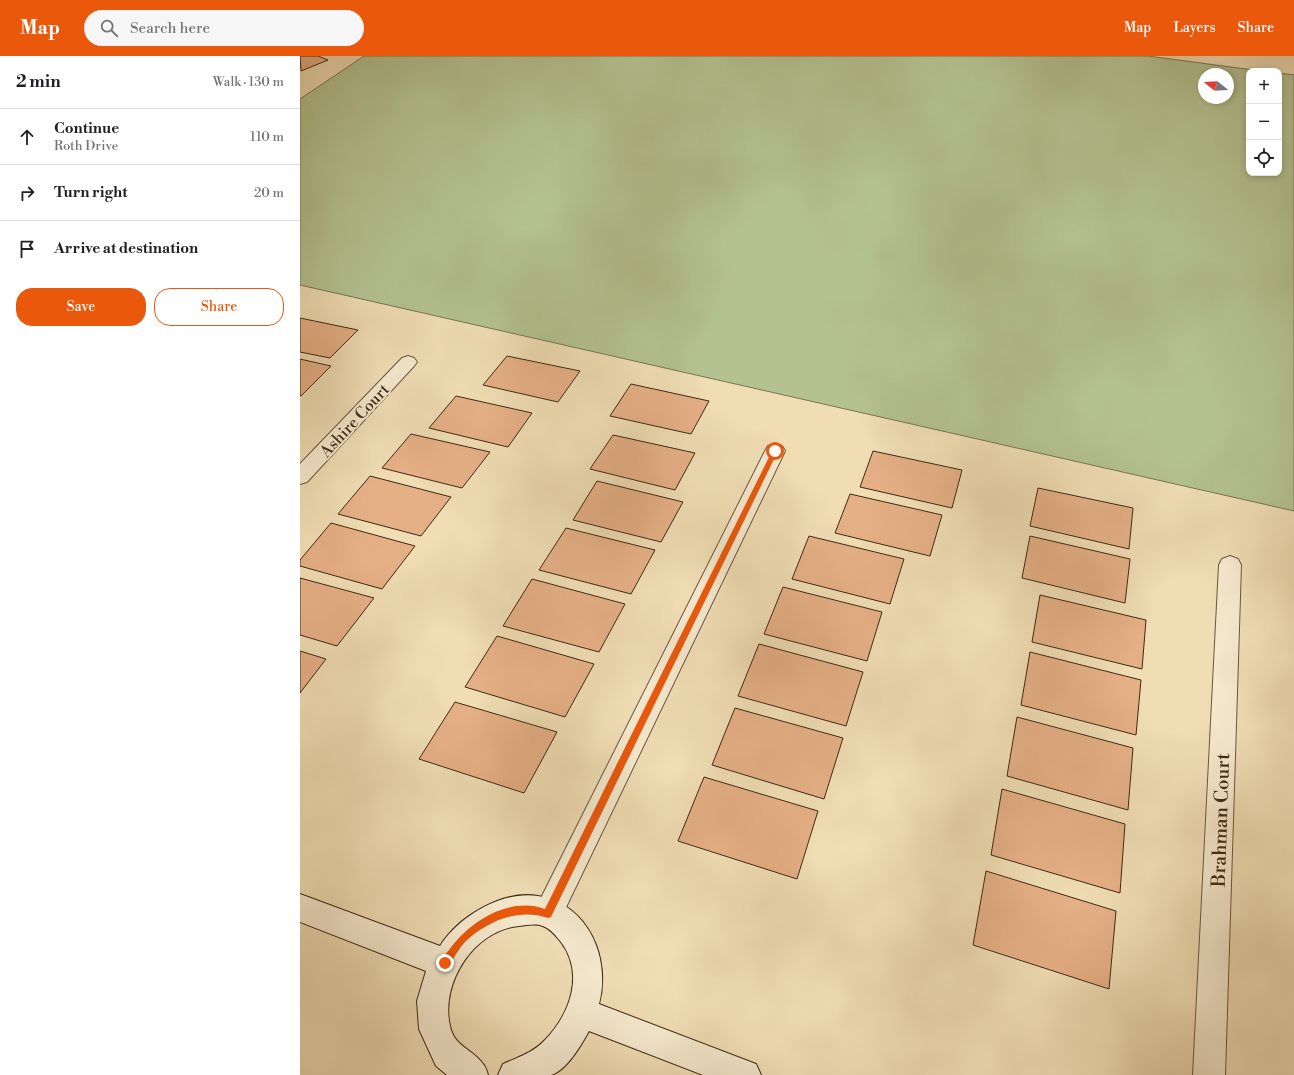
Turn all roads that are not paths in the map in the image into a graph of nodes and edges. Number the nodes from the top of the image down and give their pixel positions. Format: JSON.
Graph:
{"nodes":[{"id":1,"x":408,"y":362,"type":"dead end"},
{"id":2,"x":775,"y":451,"type":"dead end"},
{"id":3,"x":300,"y":477,"type":"edge"},
{"id":4,"x":1230,"y":565,"type":"dead end"},
{"id":5,"x":300,"y":908,"type":"edge"},
{"id":6,"x":548,"y":914,"type":"junction"},
{"id":7,"x":445,"y":963,"type":"junction"},
{"id":8,"x":582,"y":1013,"type":"junction"},
{"id":9,"x":472,"y":1075,"type":"edge"},
{"id":10,"x":514,"y":1075,"type":"edge"},
{"id":11,"x":745,"y":1075,"type":"edge"},
{"id":12,"x":1209,"y":1075,"type":"edge"}],
"edges":[{"from":1,"to":3,"type":"street","name":"Ashire Court"},
{"from":2,"to":6,"type":"street"},
{"from":4,"to":12,"type":"street","name":"Brahman Court"},
{"from":5,"to":7,"type":"street"},
{"from":6,"to":7,"type":"street"},
{"from":6,"to":8,"type":"street"},
{"from":7,"to":9,"type":"street"},
{"from":8,"to":10,"type":"street"},
{"from":8,"to":11,"type":"street"}]}
